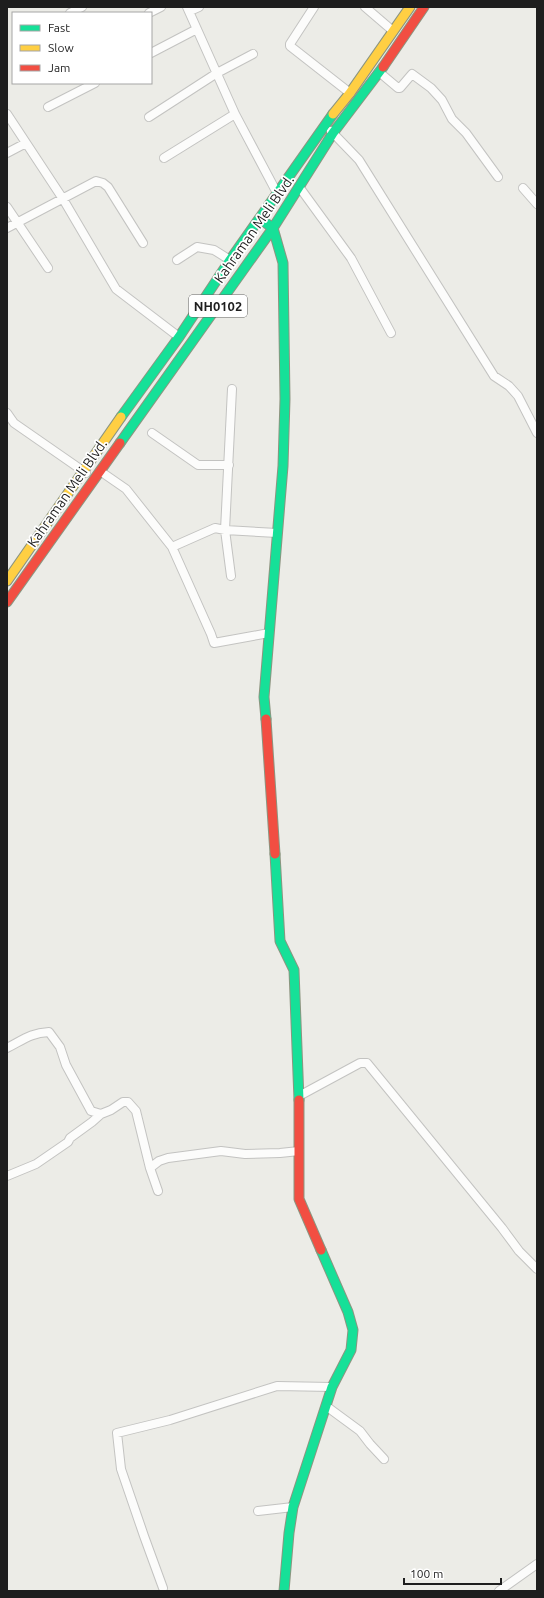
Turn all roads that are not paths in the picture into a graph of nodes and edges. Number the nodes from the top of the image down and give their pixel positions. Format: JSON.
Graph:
{"nodes":[{"id":1,"x":82,"y":7,"type":"edge"},
{"id":2,"x":161,"y":7,"type":"edge"},
{"id":3,"x":199,"y":7,"type":"edge"},
{"id":4,"x":314,"y":7,"type":"edge"},
{"id":5,"x":365,"y":7,"type":"edge"},
{"id":6,"x":410,"y":7,"type":"edge"},
{"id":7,"x":424,"y":7,"type":"edge"},
{"id":8,"x":188,"y":9,"type":"edge"},
{"id":9,"x":72,"y":12,"type":"edge"},
{"id":10,"x":152,"y":12,"type":"edge"},
{"id":11,"x":197,"y":29,"type":"junction"},
{"id":12,"x":393,"y":31,"type":"junction"},
{"id":13,"x":152,"y":52,"type":"edge"},
{"id":14,"x":253,"y":54,"type":"dead end"},
{"id":15,"x":379,"y":72,"type":"junction"},
{"id":16,"x":217,"y":73,"type":"junction"},
{"id":17,"x":93,"y":84,"type":"edge"},
{"id":18,"x":350,"y":93,"type":"junction"},
{"id":19,"x":48,"y":107,"type":"dead end"},
{"id":20,"x":7,"y":114,"type":"edge"},
{"id":21,"x":235,"y":114,"type":"junction"},
{"id":22,"x":148,"y":117,"type":"dead end"},
{"id":23,"x":324,"y":125,"type":"junction"},
{"id":24,"x":333,"y":133,"type":"junction"},
{"id":25,"x":26,"y":143,"type":"junction"},
{"id":26,"x":7,"y":153,"type":"edge"},
{"id":27,"x":164,"y":158,"type":"dead end"},
{"id":28,"x":498,"y":178,"type":"dead end"},
{"id":29,"x":300,"y":188,"type":"junction"},
{"id":30,"x":523,"y":188,"type":"dead end"},
{"id":31,"x":277,"y":193,"type":"junction"},
{"id":32,"x":63,"y":198,"type":"junction"},
{"id":33,"x":537,"y":204,"type":"edge"},
{"id":34,"x":7,"y":208,"type":"edge"},
{"id":35,"x":260,"y":219,"type":"junction"},
{"id":36,"x":17,"y":222,"type":"junction"},
{"id":37,"x":7,"y":228,"type":"edge"},
{"id":38,"x":273,"y":228,"type":"junction"},
{"id":39,"x":143,"y":243,"type":"dead end"},
{"id":40,"x":177,"y":260,"type":"dead end"},
{"id":41,"x":230,"y":260,"type":"junction"},
{"id":42,"x":48,"y":268,"type":"dead end"},
{"id":43,"x":391,"y":333,"type":"dead end"},
{"id":44,"x":179,"y":337,"type":"junction"},
{"id":45,"x":232,"y":389,"type":"dead end"},
{"id":46,"x":7,"y":413,"type":"edge"},
{"id":47,"x":152,"y":433,"type":"dead end"},
{"id":48,"x":537,"y":433,"type":"edge"},
{"id":49,"x":229,"y":465,"type":"junction"},
{"id":50,"x":84,"y":472,"type":"junction"},
{"id":51,"x":97,"y":474,"type":"junction"},
{"id":52,"x":225,"y":530,"type":"junction"},
{"id":53,"x":277,"y":533,"type":"junction"},
{"id":54,"x":172,"y":547,"type":"junction"},
{"id":55,"x":232,"y":576,"type":"dead end"},
{"id":56,"x":7,"y":580,"type":"edge"},
{"id":57,"x":7,"y":602,"type":"edge"},
{"id":58,"x":269,"y":633,"type":"junction"},
{"id":59,"x":7,"y":1048,"type":"edge"},
{"id":60,"x":299,"y":1096,"type":"junction"},
{"id":61,"x":101,"y":1114,"type":"junction"},
{"id":62,"x":299,"y":1151,"type":"junction"},
{"id":63,"x":150,"y":1168,"type":"junction"},
{"id":64,"x":7,"y":1176,"type":"edge"},
{"id":65,"x":158,"y":1191,"type":"dead end"},
{"id":66,"x":537,"y":1269,"type":"edge"},
{"id":67,"x":332,"y":1387,"type":"junction"},
{"id":68,"x":326,"y":1406,"type":"junction"},
{"id":69,"x":384,"y":1458,"type":"dead end"},
{"id":70,"x":293,"y":1507,"type":"junction"},
{"id":71,"x":258,"y":1511,"type":"dead end"},
{"id":72,"x":537,"y":1564,"type":"edge"},
{"id":73,"x":163,"y":1588,"type":"dead end"},
{"id":74,"x":284,"y":1591,"type":"edge"},
{"id":75,"x":499,"y":1591,"type":"edge"}],
"edges":[{"from":1,"to":9,"type":"street"},
{"from":2,"to":10,"type":"street"},
{"from":3,"to":8,"type":"street"},
{"from":4,"to":18,"type":"street"},
{"from":5,"to":12,"type":"street"},
{"from":6,"to":12,"type":"main road","name":"Kahraman Meli Blvd.","number":"NH0102"},
{"from":7,"to":15,"type":"main road","name":"Kahraman Meli Blvd.","number":"NH0102"},
{"from":8,"to":11,"type":"street"},
{"from":11,"to":13,"type":"street"},
{"from":11,"to":16,"type":"street"},
{"from":12,"to":18,"type":"main road","name":"Kahraman Meli Blvd.","number":"NH0102"},
{"from":14,"to":16,"type":"street"},
{"from":15,"to":24,"type":"main road","name":"Kahraman Meli Blvd.","number":"NH0102"},
{"from":15,"to":28,"type":"street"},
{"from":16,"to":21,"type":"street"},
{"from":16,"to":22,"type":"street"},
{"from":17,"to":19,"type":"street"},
{"from":18,"to":23,"type":"main road","name":"Kahraman Meli Blvd.","number":"NH0102"},
{"from":20,"to":25,"type":"street"},
{"from":21,"to":27,"type":"street"},
{"from":21,"to":31,"type":"street"},
{"from":23,"to":24,"type":"street"},
{"from":23,"to":31,"type":"main road","name":"Kahraman Meli Blvd.","number":"NH0102"},
{"from":24,"to":29,"type":"main road","name":"Kahraman Meli Blvd.","number":"NH0102"},
{"from":24,"to":48,"type":"street"},
{"from":25,"to":26,"type":"street"},
{"from":25,"to":32,"type":"street"},
{"from":29,"to":38,"type":"main road","name":"Kahraman Meli Blvd.","number":"NH0102"},
{"from":29,"to":43,"type":"street"},
{"from":30,"to":33,"type":"street"},
{"from":31,"to":35,"type":"main road","name":"Kahraman Meli Blvd.","number":"NH0102"},
{"from":32,"to":36,"type":"street"},
{"from":32,"to":39,"type":"street"},
{"from":32,"to":44,"type":"street"},
{"from":34,"to":36,"type":"street"},
{"from":35,"to":38,"type":"main road"},
{"from":35,"to":41,"type":"main road","name":"Kahraman Meli Blvd.","number":"NH0102"},
{"from":36,"to":37,"type":"street"},
{"from":36,"to":42,"type":"street"},
{"from":38,"to":51,"type":"main road","name":"Kahraman Meli Blvd.","number":"NH0102"},
{"from":38,"to":53,"type":"main road"},
{"from":40,"to":41,"type":"street"},
{"from":41,"to":44,"type":"main road","name":"Kahraman Meli Blvd.","number":"NH0102"},
{"from":44,"to":50,"type":"main road","name":"Kahraman Meli Blvd.","number":"NH0102"},
{"from":45,"to":49,"type":"street"},
{"from":46,"to":50,"type":"street"},
{"from":47,"to":49,"type":"street"},
{"from":49,"to":52,"type":"street"},
{"from":50,"to":51,"type":"street"},
{"from":50,"to":56,"type":"main road","name":"Kahraman Meli Blvd.","number":"NH0102"},
{"from":51,"to":54,"type":"street"},
{"from":51,"to":57,"type":"main road","name":"Kahraman Meli Blvd.","number":"NH0102"},
{"from":52,"to":53,"type":"street"},
{"from":52,"to":54,"type":"street"},
{"from":52,"to":55,"type":"street"},
{"from":53,"to":58,"type":"main road"},
{"from":54,"to":58,"type":"street"},
{"from":58,"to":60,"type":"main road"},
{"from":59,"to":61,"type":"street"},
{"from":60,"to":62,"type":"main road"},
{"from":60,"to":66,"type":"street"},
{"from":61,"to":63,"type":"street"},
{"from":61,"to":64,"type":"street"},
{"from":62,"to":63,"type":"street"},
{"from":62,"to":67,"type":"main road"},
{"from":63,"to":65,"type":"street"},
{"from":67,"to":68,"type":"main road"},
{"from":67,"to":73,"type":"street"},
{"from":68,"to":69,"type":"street"},
{"from":68,"to":70,"type":"main road"},
{"from":70,"to":71,"type":"street"},
{"from":70,"to":74,"type":"main road"},
{"from":72,"to":75,"type":"street"}]}
